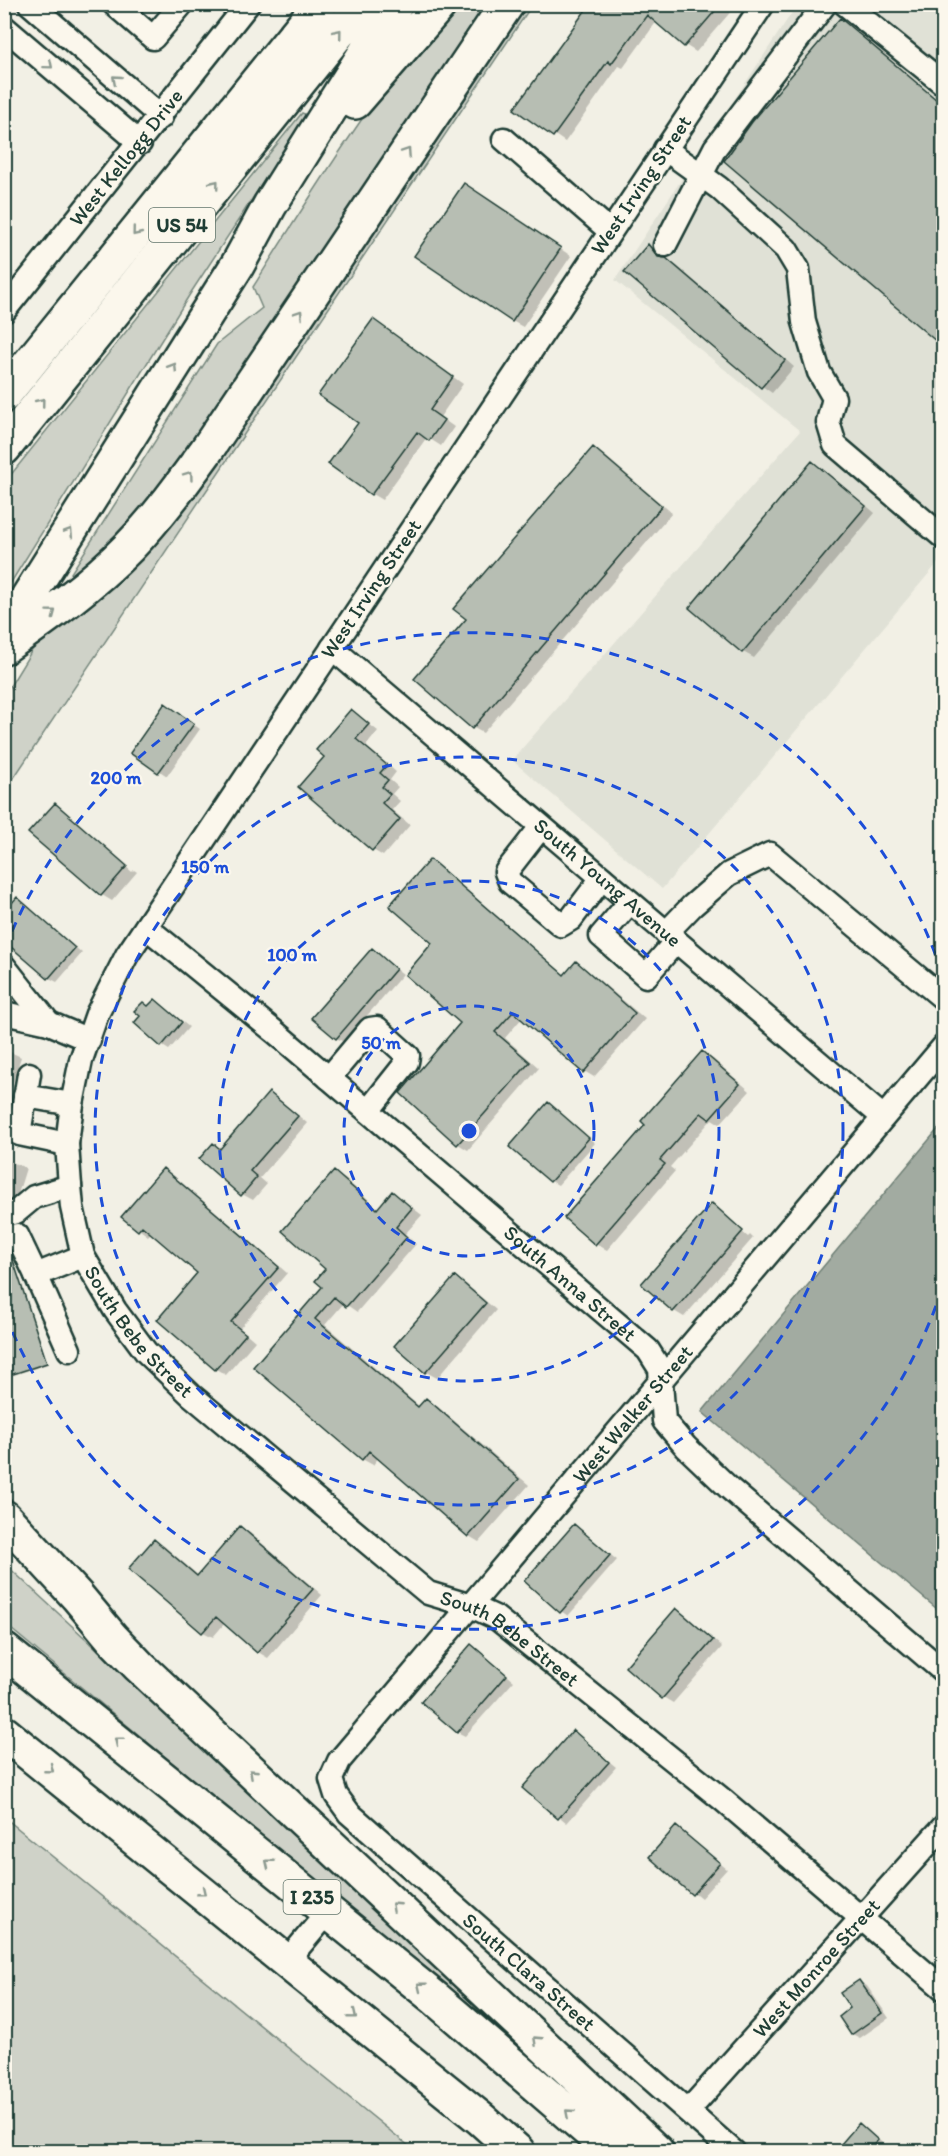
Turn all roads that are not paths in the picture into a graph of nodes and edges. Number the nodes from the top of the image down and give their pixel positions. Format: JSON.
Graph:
{"nodes":[{"id":1,"x":30,"y":4,"type":"edge"},
{"id":2,"x":114,"y":4,"type":"edge"},
{"id":3,"x":182,"y":4,"type":"edge"},
{"id":4,"x":248,"y":4,"type":"edge"},
{"id":5,"x":292,"y":4,"type":"edge"},
{"id":6,"x":320,"y":4,"type":"edge"},
{"id":7,"x":362,"y":4,"type":"edge"},
{"id":8,"x":396,"y":4,"type":"edge"},
{"id":9,"x":440,"y":4,"type":"edge"},
{"id":10,"x":507,"y":4,"type":"edge"},
{"id":11,"x":763,"y":4,"type":"edge"},
{"id":12,"x":825,"y":4,"type":"edge"},
{"id":13,"x":845,"y":4,"type":"edge"},
{"id":14,"x":4,"y":27,"type":"edge"},
{"id":15,"x":944,"y":84,"type":"edge"},
{"id":16,"x":239,"y":104,"type":"junction"},
{"id":17,"x":161,"y":117,"type":"junction"},
{"id":18,"x":504,"y":139,"type":"dead end"},
{"id":19,"x":140,"y":143,"type":"junction"},
{"id":20,"x":665,"y":149,"type":"junction"},
{"id":21,"x":701,"y":176,"type":"junction"},
{"id":22,"x":265,"y":224,"type":"junction"},
{"id":23,"x":610,"y":231,"type":"junction"},
{"id":24,"x":665,"y":245,"type":"dead end"},
{"id":25,"x":4,"y":311,"type":"edge"},
{"id":26,"x":4,"y":395,"type":"edge"},
{"id":27,"x":4,"y":448,"type":"edge"},
{"id":28,"x":944,"y":538,"type":"edge"},
{"id":29,"x":4,"y":635,"type":"edge"},
{"id":30,"x":4,"y":646,"type":"edge"},
{"id":31,"x":332,"y":648,"type":"junction"},
{"id":32,"x":542,"y":827,"type":"junction"},
{"id":33,"x":602,"y":879,"type":"junction"},
{"id":34,"x":630,"y":902,"type":"junction"},
{"id":35,"x":146,"y":927,"type":"junction"},
{"id":36,"x":671,"y":937,"type":"junction"},
{"id":37,"x":4,"y":966,"type":"edge"},
{"id":38,"x":944,"y":999,"type":"edge"},
{"id":39,"x":4,"y":1013,"type":"edge"},
{"id":40,"x":49,"y":1023,"type":"junction"},
{"id":41,"x":89,"y":1040,"type":"junction"},
{"id":42,"x":944,"y":1046,"type":"edge"},
{"id":43,"x":29,"y":1074,"type":"dead end"},
{"id":44,"x":329,"y":1078,"type":"junction"},
{"id":45,"x":26,"y":1096,"type":"junction"},
{"id":46,"x":72,"y":1104,"type":"junction"},
{"id":47,"x":368,"y":1111,"type":"junction"},
{"id":48,"x":883,"y":1117,"type":"junction"},
{"id":49,"x":67,"y":1144,"type":"junction"},
{"id":50,"x":71,"y":1197,"type":"junction"},
{"id":51,"x":4,"y":1215,"type":"edge"},
{"id":52,"x":4,"y":1239,"type":"edge"},
{"id":53,"x":83,"y":1256,"type":"junction"},
{"id":54,"x":36,"y":1275,"type":"junction"},
{"id":55,"x":69,"y":1350,"type":"dead end"},
{"id":56,"x":660,"y":1382,"type":"junction"},
{"id":57,"x":4,"y":1517,"type":"edge"},
{"id":58,"x":4,"y":1545,"type":"edge"},
{"id":59,"x":471,"y":1606,"type":"junction"},
{"id":60,"x":112,"y":1638,"type":"junction"},
{"id":61,"x":4,"y":1650,"type":"edge"},
{"id":62,"x":944,"y":1672,"type":"edge"},
{"id":63,"x":4,"y":1733,"type":"edge"},
{"id":64,"x":333,"y":1786,"type":"joint"},
{"id":65,"x":944,"y":1826,"type":"edge"},
{"id":66,"x":329,"y":1911,"type":"junction"},
{"id":67,"x":861,"y":1919,"type":"junction"},
{"id":68,"x":287,"y":1961,"type":"junction"},
{"id":69,"x":944,"y":1989,"type":"edge"},
{"id":70,"x":688,"y":2111,"type":"junction"},
{"id":71,"x":518,"y":2151,"type":"edge"},
{"id":72,"x":613,"y":2151,"type":"edge"},
{"id":73,"x":657,"y":2151,"type":"edge"},
{"id":74,"x":734,"y":2151,"type":"edge"}],
"edges":[{"from":17,"to":1,"type":"street","one_way":true},
{"from":2,"to":3,"type":"street"},
{"from":4,"to":17,"type":"street","name":"West Kellogg Drive"},
{"from":5,"to":16,"type":"highway"},
{"from":6,"to":16,"type":"highway","number":"US 54"},
{"from":27,"to":7,"type":"highway","number":"US 54","one_way":true},
{"from":8,"to":22,"type":"highway"},
{"from":9,"to":22,"type":"highway"},
{"from":30,"to":10,"type":"highway","one_way":true},
{"from":11,"to":20,"type":"street","name":"West Irving Street"},
{"from":12,"to":21,"type":"street"},
{"from":13,"to":15,"type":"street"},
{"from":14,"to":19,"type":"street","one_way":true},
{"from":16,"to":26,"type":"highway","number":"US 54","one_way":true},
{"from":17,"to":19,"type":"street","name":"West Kellogg Drive"},
{"from":18,"to":23,"type":"street"},
{"from":19,"to":25,"type":"street","name":"West Kellogg Drive"},
{"from":20,"to":21,"type":"street"},
{"from":20,"to":23,"type":"street","name":"West Irving Street"},
{"from":21,"to":24,"type":"street"},
{"from":21,"to":28,"type":"street"},
{"from":29,"to":22,"type":"highway","one_way":true},
{"from":23,"to":31,"type":"street","name":"West Irving Street"},
{"from":31,"to":32,"type":"street","name":"South Young Avenue"},
{"from":31,"to":35,"type":"street","name":"West Irving Street"},
{"from":32,"to":33,"type":"street","name":"South Young Avenue"},
{"from":32,"to":33,"type":"street"},
{"from":33,"to":34,"type":"street","name":"South Young Avenue"},
{"from":34,"to":36,"type":"street","name":"South Young Avenue"},
{"from":34,"to":36,"type":"street"},
{"from":35,"to":41,"type":"street","name":"West Irving Street"},
{"from":35,"to":44,"type":"street","name":"South Anna Street"},
{"from":36,"to":38,"type":"street"},
{"from":36,"to":48,"type":"street","name":"South Young Avenue"},
{"from":37,"to":40,"type":"street"},
{"from":39,"to":40,"type":"street"},
{"from":40,"to":41,"type":"street"},
{"from":41,"to":46,"type":"street","name":"West Irving Street"},
{"from":42,"to":48,"type":"street","name":"West Walker Street"},
{"from":43,"to":45,"type":"street"},
{"from":44,"to":47,"type":"street","name":"South Anna Street"},
{"from":44,"to":47,"type":"street"},
{"from":45,"to":46,"type":"street"},
{"from":45,"to":49,"type":"street"},
{"from":46,"to":49,"type":"street","name":"West Irving Street"},
{"from":47,"to":56,"type":"street","name":"South Anna Street"},
{"from":48,"to":56,"type":"street","name":"West Walker Street"},
{"from":49,"to":50,"type":"street","name":"West Irving Street"},
{"from":50,"to":51,"type":"street"},
{"from":50,"to":53,"type":"street","name":"South Bebe Street"},
{"from":52,"to":54,"type":"street"},
{"from":53,"to":54,"type":"street"},
{"from":53,"to":59,"type":"street","name":"South Bebe Street"},
{"from":54,"to":55,"type":"street"},
{"from":56,"to":59,"type":"street","name":"West Walker Street"},
{"from":56,"to":62,"type":"street","name":"South Anna Street"},
{"from":57,"to":60,"type":"highway"},
{"from":58,"to":60,"type":"highway"},
{"from":59,"to":64,"type":"street","name":"West Walker Street"},
{"from":59,"to":67,"type":"street","name":"South Bebe Street"},
{"from":73,"to":60,"type":"highway","one_way":true},
{"from":66,"to":61,"type":"highway","number":"I 235","one_way":true},
{"from":63,"to":68,"type":"highway","one_way":true},
{"from":64,"to":70,"type":"street","name":"South Clara Street"},
{"from":65,"to":67,"type":"street","name":"West Monroe Street"},
{"from":66,"to":68,"type":"street"},
{"from":72,"to":66,"type":"highway","number":"I 235","one_way":true},
{"from":67,"to":69,"type":"street","name":"South Bebe Street"},
{"from":67,"to":70,"type":"street","name":"West Monroe Street"},
{"from":68,"to":71,"type":"highway","one_way":true},
{"from":70,"to":74,"type":"street","name":"South Clara Street"}]}
